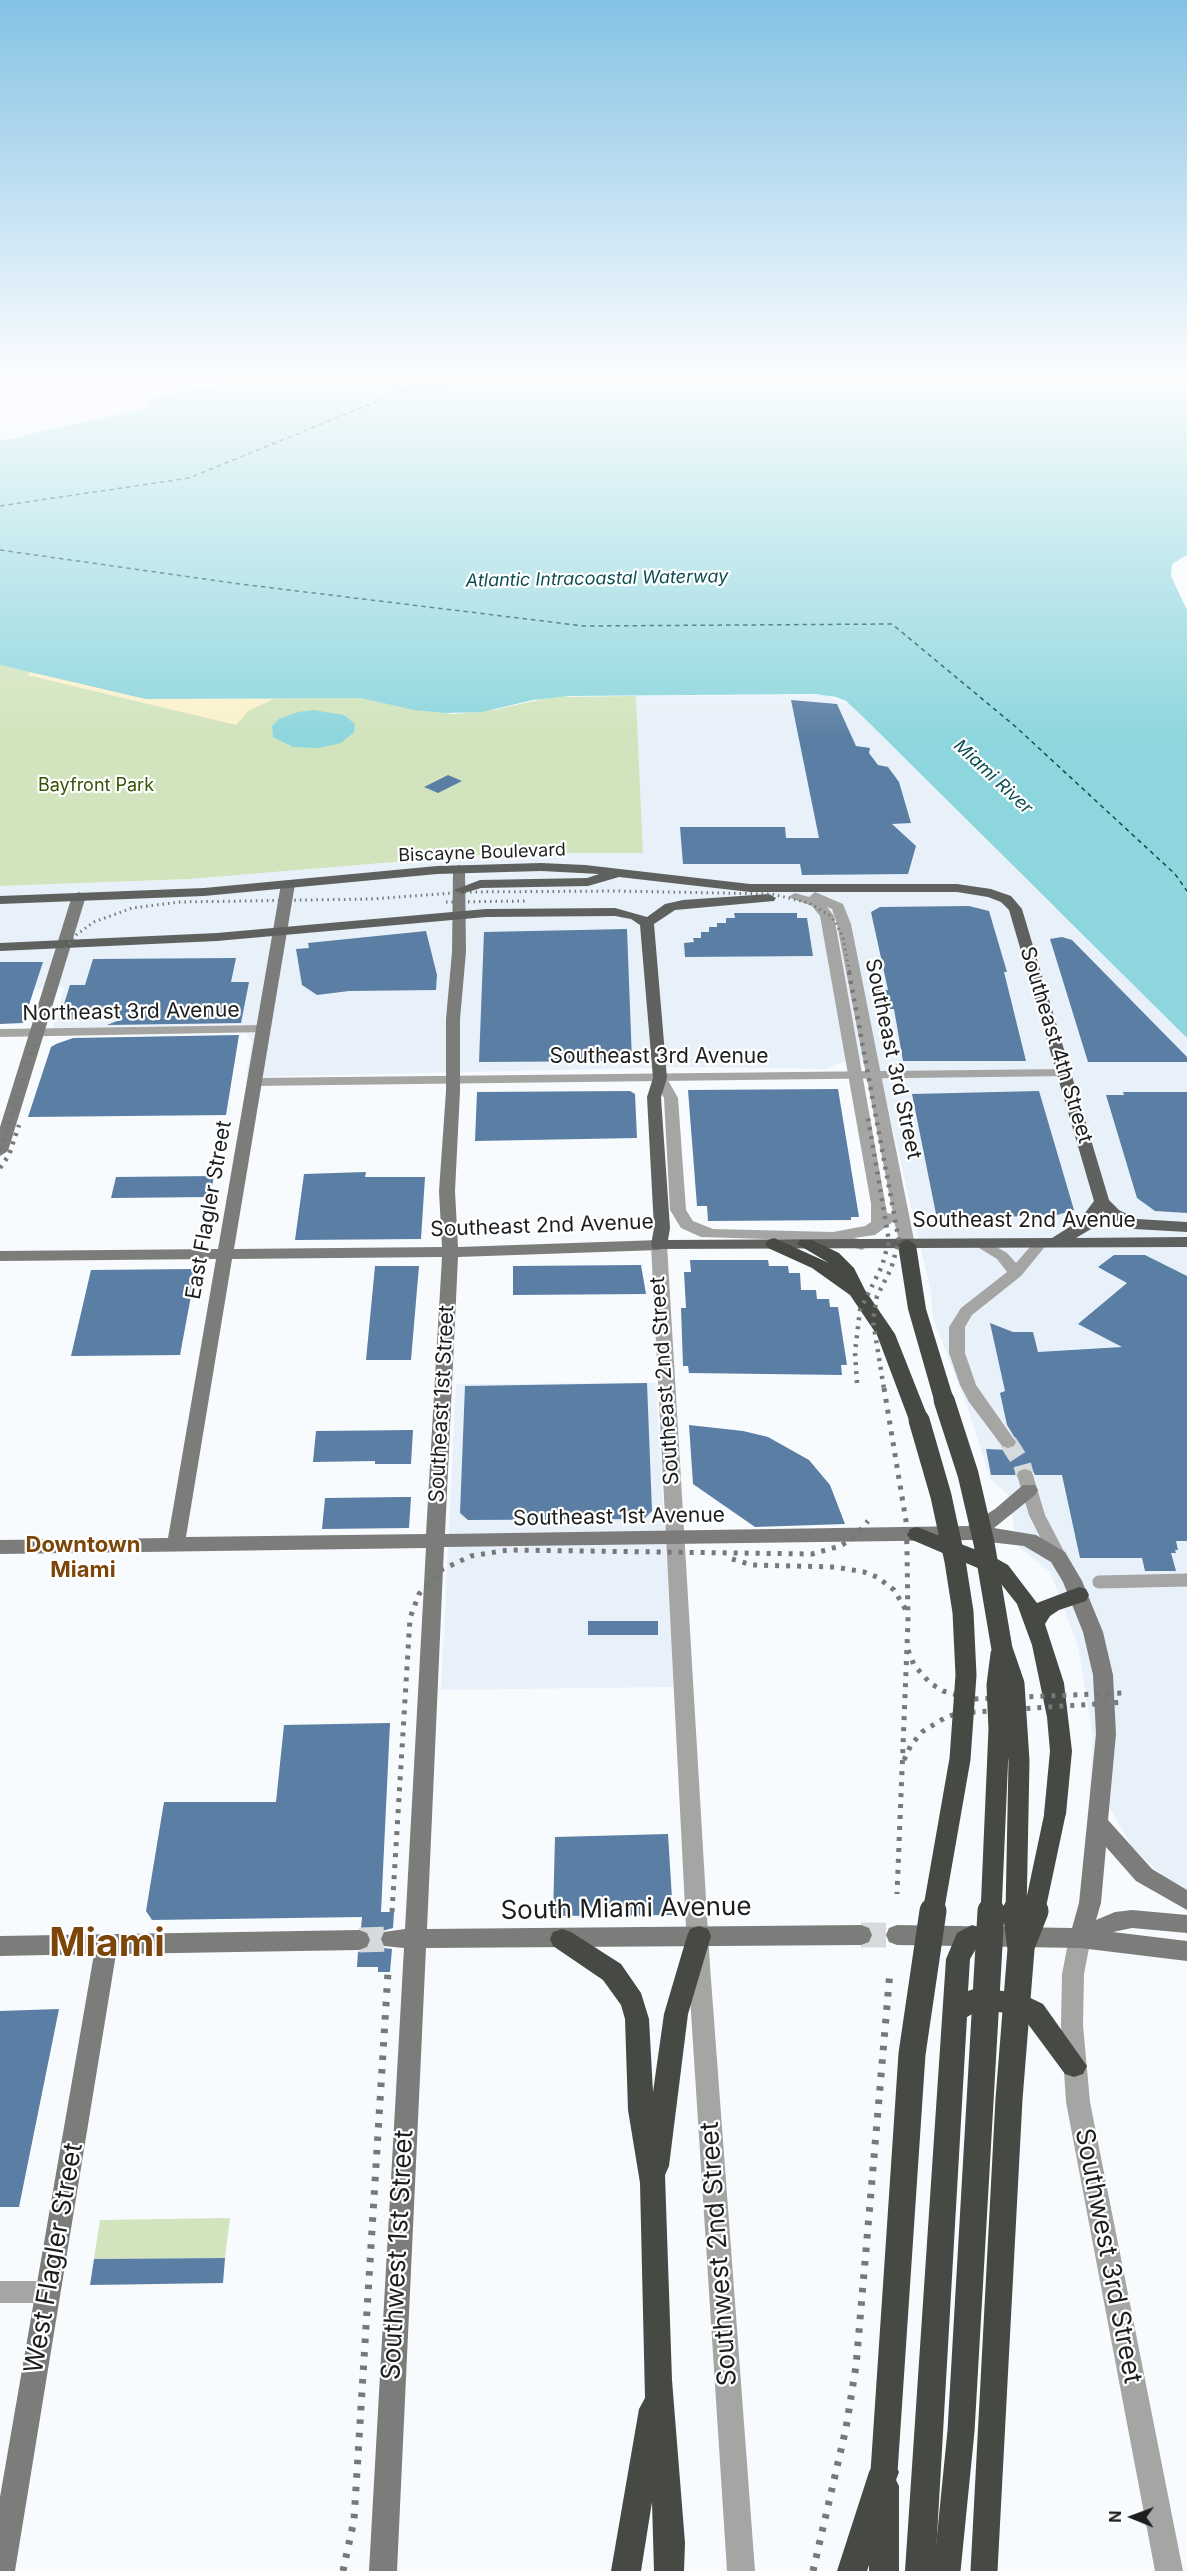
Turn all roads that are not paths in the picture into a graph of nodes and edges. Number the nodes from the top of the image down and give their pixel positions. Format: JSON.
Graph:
{"nodes":[{"id":1,"x":459,"y":869,"type":"junction"},
{"id":2,"x":616,"y":873,"type":"junction"},
{"id":3,"x":288,"y":884,"type":"junction"},
{"id":4,"x":774,"y":888,"type":"junction"},
{"id":5,"x":870,"y":889,"type":"junction"},
{"id":6,"x":461,"y":890,"type":"junction"},
{"id":7,"x":79,"y":896,"type":"junction"},
{"id":8,"x":815,"y":896,"type":"junction"},
{"id":9,"x":1000,"y":896,"type":"joint"},
{"id":10,"x":795,"y":897,"type":"junction"},
{"id":11,"x":0,"y":900,"type":"edge"},
{"id":12,"x":460,"y":914,"type":"junction"},
{"id":13,"x":647,"y":923,"type":"junction"},
{"id":14,"x":279,"y":932,"type":"junction"},
{"id":15,"x":63,"y":943,"type":"junction"},
{"id":16,"x":0,"y":946,"type":"edge"},
{"id":17,"x":263,"y":1029,"type":"junction"},
{"id":18,"x":0,"y":1033,"type":"edge"},
{"id":19,"x":35,"y":1033,"type":"junction"},
{"id":20,"x":1065,"y":1073,"type":"junction"},
{"id":21,"x":855,"y":1076,"type":"junction"},
{"id":22,"x":876,"y":1076,"type":"junction"},
{"id":23,"x":660,"y":1078,"type":"junction"},
{"id":24,"x":452,"y":1079,"type":"junction"},
{"id":25,"x":253,"y":1082,"type":"junction"},
{"id":26,"x":0,"y":1151,"type":"edge"},
{"id":27,"x":1102,"y":1201,"type":"junction"},
{"id":28,"x":902,"y":1210,"type":"junction"},
{"id":29,"x":879,"y":1223,"type":"junction"},
{"id":30,"x":1187,"y":1227,"type":"edge"},
{"id":31,"x":694,"y":1229,"type":"joint"},
{"id":32,"x":830,"y":1236,"type":"junction"},
{"id":33,"x":1187,"y":1242,"type":"edge"},
{"id":34,"x":981,"y":1243,"type":"junction"},
{"id":35,"x":1047,"y":1243,"type":"junction"},
{"id":36,"x":774,"y":1244,"type":"junction"},
{"id":37,"x":806,"y":1244,"type":"junction"},
{"id":38,"x":658,"y":1245,"type":"junction"},
{"id":39,"x":862,"y":1245,"type":"junction"},
{"id":40,"x":908,"y":1245,"type":"junction"},
{"id":41,"x":450,"y":1252,"type":"junction"},
{"id":42,"x":224,"y":1254,"type":"junction"},
{"id":43,"x":0,"y":1256,"type":"edge"},
{"id":44,"x":1016,"y":1273,"type":"junction"},
{"id":45,"x":856,"y":1291,"type":"junction"},
{"id":46,"x":1008,"y":1442,"type":"tunnel mouth"},
{"id":47,"x":1027,"y":1483,"type":"joint"},
{"id":48,"x":970,"y":1533,"type":"junction"},
{"id":49,"x":917,"y":1534,"type":"junction"},
{"id":50,"x":675,"y":1538,"type":"junction"},
{"id":51,"x":435,"y":1542,"type":"junction"},
{"id":52,"x":176,"y":1544,"type":"junction"},
{"id":53,"x":0,"y":1547,"type":"edge"},
{"id":54,"x":1058,"y":1557,"type":"junction"},
{"id":55,"x":1187,"y":1580,"type":"edge"},
{"id":56,"x":1099,"y":1582,"type":"dead end"},
{"id":57,"x":1079,"y":1595,"type":"junction"},
{"id":58,"x":1036,"y":1621,"type":"junction"},
{"id":59,"x":1002,"y":1649,"type":"junction"},
{"id":60,"x":1096,"y":1821,"type":"junction"},
{"id":61,"x":1187,"y":1901,"type":"edge"},
{"id":62,"x":1187,"y":1924,"type":"edge"},
{"id":63,"x":861,"y":1935,"type":"tunnel mouth"},
{"id":64,"x":897,"y":1935,"type":"tunnel mouth"},
{"id":65,"x":972,"y":1935,"type":"junction"},
{"id":66,"x":699,"y":1936,"type":"junction"},
{"id":67,"x":1080,"y":1938,"type":"junction"},
{"id":68,"x":404,"y":1939,"type":"junction"},
{"id":69,"x":562,"y":1939,"type":"junction"},
{"id":70,"x":359,"y":1940,"type":"tunnel mouth"},
{"id":71,"x":107,"y":1944,"type":"junction"},
{"id":72,"x":0,"y":1946,"type":"edge"},
{"id":73,"x":1021,"y":1949,"type":"junction"},
{"id":74,"x":1187,"y":1951,"type":"edge"},
{"id":75,"x":954,"y":2011,"type":"junction"},
{"id":76,"x":1074,"y":2066,"type":"junction"},
{"id":77,"x":653,"y":2183,"type":"junction"},
{"id":78,"x":0,"y":2292,"type":"edge"},
{"id":79,"x":48,"y":2292,"type":"junction"},
{"id":80,"x":657,"y":2380,"type":"junction"},
{"id":81,"x":884,"y":2472,"type":"junction"},
{"id":82,"x":1,"y":2571,"type":"edge"},
{"id":83,"x":382,"y":2571,"type":"edge"},
{"id":84,"x":626,"y":2571,"type":"edge"},
{"id":85,"x":669,"y":2571,"type":"edge"},
{"id":86,"x":741,"y":2571,"type":"edge"},
{"id":87,"x":852,"y":2571,"type":"edge"},
{"id":88,"x":884,"y":2571,"type":"edge"},
{"id":89,"x":920,"y":2571,"type":"edge"},
{"id":90,"x":947,"y":2571,"type":"edge"},
{"id":91,"x":984,"y":2571,"type":"edge"},
{"id":92,"x":1169,"y":2571,"type":"edge"}],
"edges":[{"from":1,"to":2,"type":"main road","name":"Biscayne Boulevard"},
{"from":1,"to":3,"type":"main road","name":"Biscayne Boulevard"},
{"from":1,"to":6,"type":"main road","name":"Southeast 1st Street"},
{"from":2,"to":4,"type":"main road","name":"Biscayne Boulevard"},
{"from":2,"to":6,"type":"main road"},
{"from":3,"to":7,"type":"main road","name":"Biscayne Boulevard"},
{"from":3,"to":14,"type":"main road","name":"East Flagler Street"},
{"from":4,"to":5,"type":"main road","name":"Biscayne Boulevard"},
{"from":4,"to":8,"type":"main road"},
{"from":5,"to":8,"type":"main road"},
{"from":5,"to":9,"type":"main road","name":"Biscayne Boulevard"},
{"from":6,"to":12,"type":"main road","name":"Southeast 1st Street"},
{"from":7,"to":11,"type":"main road","name":"Biscayne Boulevard"},
{"from":7,"to":15,"type":"main road"},
{"from":8,"to":10,"type":"main road"},
{"from":8,"to":22,"type":"street","name":"Southeast 3rd Street"},
{"from":9,"to":20,"type":"main road","name":"Southeast 4th Street"},
{"from":10,"to":13,"type":"main road"},
{"from":10,"to":21,"type":"street","name":"Southeast 3rd Street"},
{"from":12,"to":13,"type":"main road"},
{"from":12,"to":14,"type":"main road"},
{"from":12,"to":24,"type":"main road","name":"Southeast 1st Street"},
{"from":13,"to":23,"type":"main road","name":"Southeast 2nd Street"},
{"from":14,"to":15,"type":"main road"},
{"from":14,"to":17,"type":"main road","name":"East Flagler Street"},
{"from":15,"to":16,"type":"main road"},
{"from":15,"to":19,"type":"main road"},
{"from":17,"to":19,"type":"street","name":"Northeast 3rd Avenue"},
{"from":17,"to":25,"type":"main road","name":"East Flagler Street"},
{"from":18,"to":19,"type":"street","name":"Northeast 3rd Avenue"},
{"from":19,"to":26,"type":"main road"},
{"from":20,"to":22,"type":"street","name":"Southeast 3rd Avenue"},
{"from":20,"to":27,"type":"main road","name":"Southeast 4th Street"},
{"from":21,"to":22,"type":"street","name":"Southeast 3rd Avenue"},
{"from":21,"to":23,"type":"street","name":"Southeast 3rd Avenue"},
{"from":21,"to":29,"type":"street","name":"Southeast 3rd Street"},
{"from":22,"to":28,"type":"street","name":"Southeast 3rd Street"},
{"from":23,"to":24,"type":"street","name":"Southeast 3rd Avenue"},
{"from":23,"to":31,"type":"street","name":"Southeast 2nd Street"},
{"from":23,"to":38,"type":"main road","name":"Southeast 2nd Street"},
{"from":24,"to":25,"type":"street","name":"Southeast 3rd Avenue"},
{"from":24,"to":41,"type":"main road","name":"Southeast 1st Street"},
{"from":25,"to":42,"type":"main road","name":"East Flagler Street"},
{"from":27,"to":30,"type":"main road","name":"Southeast 2nd Avenue"},
{"from":27,"to":35,"type":"main road"},
{"from":28,"to":29,"type":"street","name":"Southeast 2nd Avenue"},
{"from":28,"to":40,"type":"street","name":"Southeast 3rd Street"},
{"from":29,"to":32,"type":"street","name":"Southeast 2nd Avenue"},
{"from":31,"to":32,"type":"street","name":"Southeast 2nd Avenue"},
{"from":32,"to":39,"type":"street","name":"Southeast 2nd Avenue"},
{"from":33,"to":35,"type":"main road","name":"Southeast 2nd Avenue"},
{"from":34,"to":35,"type":"main road","name":"Southeast 2nd Avenue"},
{"from":34,"to":40,"type":"main road","name":"Southeast 2nd Avenue"},
{"from":34,"to":44,"type":"street"},
{"from":35,"to":44,"type":"street"},
{"from":36,"to":37,"type":"main road","name":"Southeast 2nd Avenue"},
{"from":36,"to":38,"type":"main road","name":"Southeast 2nd Avenue"},
{"from":36,"to":45,"type":"highway"},
{"from":37,"to":39,"type":"main road","name":"Southeast 2nd Avenue"},
{"from":37,"to":45,"type":"highway"},
{"from":38,"to":41,"type":"main road","name":"Southeast 2nd Avenue"},
{"from":38,"to":50,"type":"street","name":"Southeast 2nd Street"},
{"from":39,"to":40,"type":"main road","name":"Southeast 2nd Avenue"},
{"from":40,"to":59,"type":"highway","bridge":true},
{"from":41,"to":42,"type":"main road","name":"Southeast 2nd Avenue"},
{"from":41,"to":51,"type":"main road","name":"Southeast 1st Street"},
{"from":42,"to":43,"type":"main road","name":"Southeast 2nd Avenue"},
{"from":42,"to":52,"type":"main road","name":"East Flagler Street"},
{"from":44,"to":46,"type":"street"},
{"from":45,"to":81,"type":"highway","bridge":true},
{"from":47,"to":48,"type":"main road"},
{"from":47,"to":54,"type":"street"},
{"from":48,"to":49,"type":"main road","name":"Southeast 1st Avenue"},
{"from":48,"to":54,"type":"main road","name":"Southeast 1st Avenue"},
{"from":49,"to":50,"type":"main road","name":"Southeast 1st Avenue"},
{"from":49,"to":58,"type":"highway"},
{"from":50,"to":51,"type":"main road","name":"Southeast 1st Avenue"},
{"from":50,"to":66,"type":"street","name":"Southeast 2nd Street"},
{"from":51,"to":52,"type":"main road","name":"Southeast 1st Avenue"},
{"from":51,"to":68,"type":"main road","name":"Southeast 1st Street"},
{"from":52,"to":53,"type":"main road","name":"Southeast 1st Avenue"},
{"from":54,"to":57,"type":"main road"},
{"from":55,"to":56,"type":"street"},
{"from":57,"to":58,"type":"highway"},
{"from":57,"to":60,"type":"main road"},
{"from":58,"to":73,"type":"highway","bridge":true},
{"from":59,"to":73,"type":"highway","bridge":true},
{"from":59,"to":90,"type":"highway","bridge":true},
{"from":60,"to":61,"type":"main road"},
{"from":60,"to":67,"type":"main road"},
{"from":62,"to":67,"type":"main road"},
{"from":63,"to":66,"type":"main road","name":"South Miami Avenue"},
{"from":64,"to":65,"type":"main road"},
{"from":65,"to":67,"type":"main road"},
{"from":65,"to":75,"type":"highway"},
{"from":66,"to":69,"type":"main road","name":"South Miami Avenue"},
{"from":66,"to":77,"type":"highway"},
{"from":66,"to":86,"type":"street","name":"Southwest 2nd Street"},
{"from":67,"to":74,"type":"main road"},
{"from":67,"to":76,"type":"street","name":"Southwest 3rd Street"},
{"from":68,"to":69,"type":"main road","name":"South Miami Avenue"},
{"from":68,"to":83,"type":"main road","name":"Southwest 1st Street"},
{"from":69,"to":77,"type":"highway"},
{"from":70,"to":71,"type":"main road"},
{"from":71,"to":72,"type":"main road"},
{"from":71,"to":79,"type":"main road","name":"West Flagler Street"},
{"from":73,"to":91,"type":"highway","bridge":true},
{"from":75,"to":76,"type":"highway"},
{"from":75,"to":89,"type":"highway"},
{"from":76,"to":92,"type":"street","name":"Southwest 3rd Street"},
{"from":77,"to":80,"type":"highway"},
{"from":78,"to":79,"type":"street"},
{"from":79,"to":82,"type":"main road","name":"West Flagler Street"},
{"from":80,"to":84,"type":"highway"},
{"from":80,"to":85,"type":"highway"},
{"from":81,"to":87,"type":"highway"},
{"from":81,"to":88,"type":"highway"}]}
